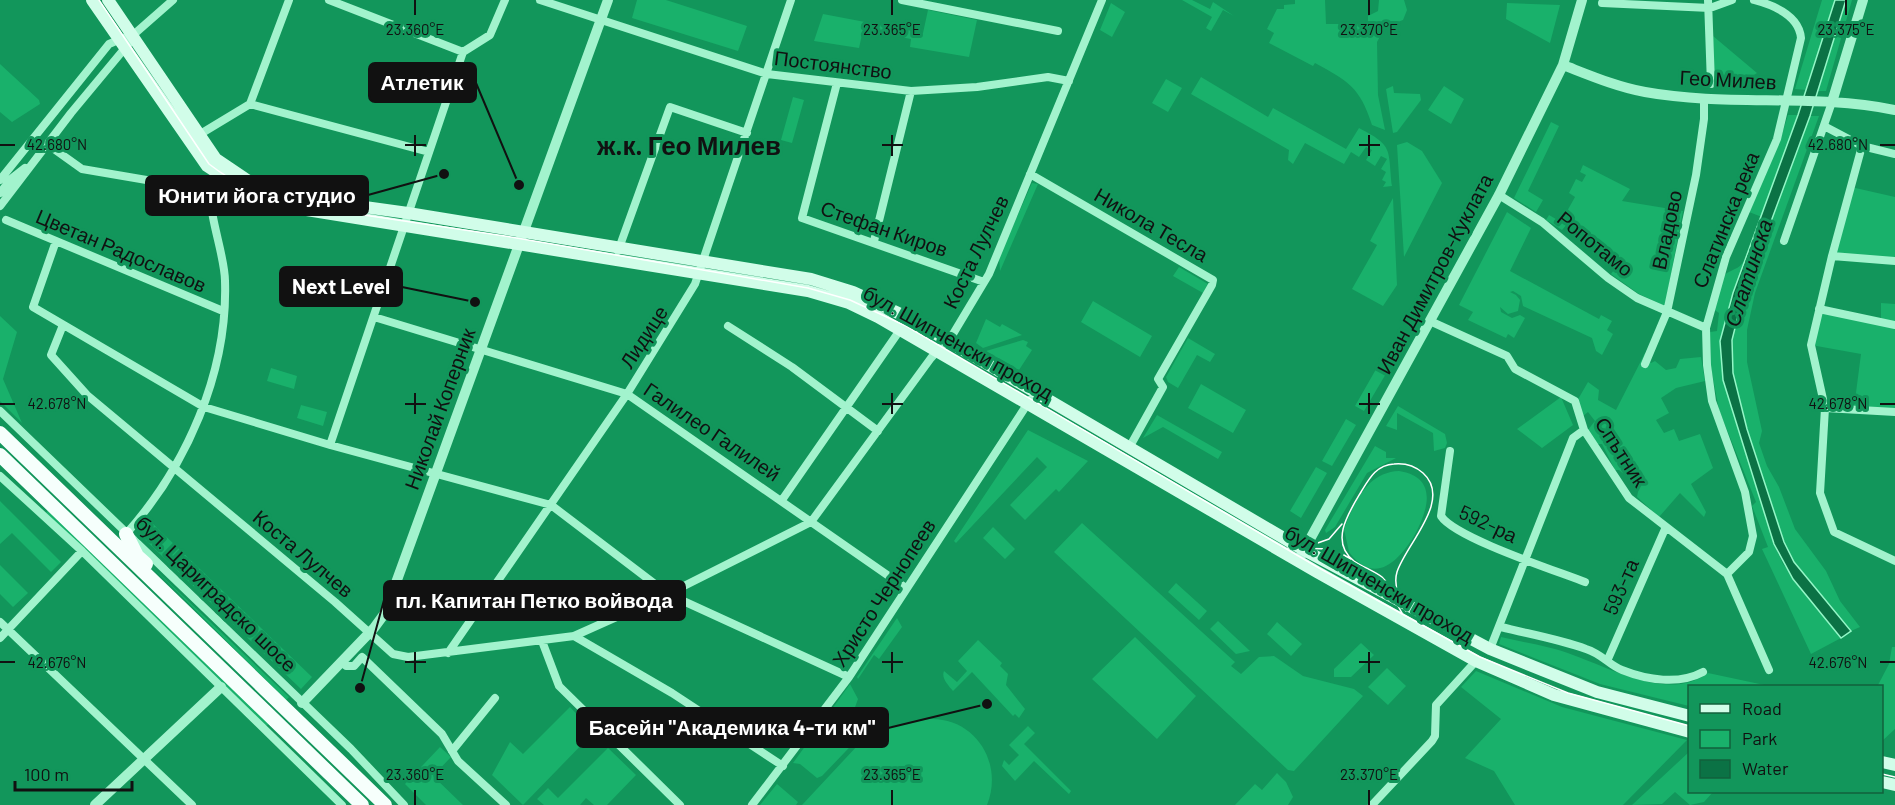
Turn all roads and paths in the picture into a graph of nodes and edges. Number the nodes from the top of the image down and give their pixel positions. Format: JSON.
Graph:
{"nodes":[{"id":1,"x":92,"y":0,"type":"edge"},
{"id":2,"x":108,"y":0,"type":"edge"},
{"id":3,"x":173,"y":0,"type":"edge"},
{"id":4,"x":289,"y":0,"type":"edge"},
{"id":5,"x":329,"y":0,"type":"edge"},
{"id":6,"x":505,"y":0,"type":"edge"},
{"id":7,"x":540,"y":0,"type":"edge"},
{"id":8,"x":608,"y":0,"type":"edge"},
{"id":9,"x":792,"y":0,"type":"edge"},
{"id":10,"x":902,"y":0,"type":"edge"},
{"id":11,"x":1102,"y":0,"type":"edge"},
{"id":12,"x":1582,"y":0,"type":"edge"},
{"id":13,"x":1732,"y":0,"type":"edge"},
{"id":14,"x":1754,"y":0,"type":"edge"},
{"id":15,"x":1863,"y":0,"type":"edge"},
{"id":16,"x":1602,"y":3,"type":"dead end"},
{"id":17,"x":1709,"y":4,"type":"edge"},
{"id":18,"x":600,"y":21,"type":"junction"},
{"id":19,"x":1058,"y":31,"type":"dead end"},
{"id":20,"x":132,"y":36,"type":"junction"},
{"id":21,"x":121,"y":44,"type":"junction"},
{"id":22,"x":464,"y":52,"type":"junction"},
{"id":23,"x":1563,"y":65,"type":"junction"},
{"id":24,"x":767,"y":74,"type":"junction"},
{"id":25,"x":1069,"y":81,"type":"junction"},
{"id":26,"x":837,"y":83,"type":"junction"},
{"id":27,"x":1711,"y":84,"type":"dead end"},
{"id":28,"x":911,"y":90,"type":"junction"},
{"id":29,"x":1704,"y":98,"type":"junction"},
{"id":30,"x":1789,"y":101,"type":"junction"},
{"id":31,"x":1827,"y":102,"type":"junction"},
{"id":32,"x":250,"y":104,"type":"junction"},
{"id":33,"x":1895,"y":110,"type":"edge"},
{"id":34,"x":54,"y":112,"type":"junction"},
{"id":35,"x":65,"y":121,"type":"junction"},
{"id":36,"x":1824,"y":126,"type":"junction"},
{"id":37,"x":747,"y":133,"type":"junction"},
{"id":38,"x":194,"y":138,"type":"junction"},
{"id":39,"x":47,"y":144,"type":"junction"},
{"id":40,"x":1862,"y":147,"type":"junction"},
{"id":41,"x":429,"y":152,"type":"junction"},
{"id":42,"x":21,"y":154,"type":"junction"},
{"id":43,"x":1895,"y":154,"type":"edge"},
{"id":44,"x":33,"y":163,"type":"junction"},
{"id":45,"x":221,"y":171,"type":"junction"},
{"id":46,"x":1030,"y":174,"type":"junction"},
{"id":47,"x":11,"y":179,"type":"junction"},
{"id":48,"x":0,"y":180,"type":"edge"},
{"id":49,"x":210,"y":191,"type":"junction"},
{"id":50,"x":0,"y":193,"type":"edge"},
{"id":51,"x":1499,"y":195,"type":"junction"},
{"id":52,"x":0,"y":206,"type":"edge"},
{"id":53,"x":406,"y":219,"type":"junction"},
{"id":54,"x":6,"y":220,"type":"dead end"},
{"id":55,"x":520,"y":238,"type":"junction"},
{"id":56,"x":56,"y":241,"type":"junction"},
{"id":57,"x":873,"y":241,"type":"junction"},
{"id":58,"x":1784,"y":241,"type":"dead end"},
{"id":59,"x":617,"y":254,"type":"junction"},
{"id":60,"x":1832,"y":256,"type":"junction"},
{"id":61,"x":1895,"y":261,"type":"edge"},
{"id":62,"x":703,"y":262,"type":"junction"},
{"id":63,"x":699,"y":275,"type":"junction"},
{"id":64,"x":984,"y":282,"type":"junction"},
{"id":65,"x":1819,"y":309,"type":"junction"},
{"id":66,"x":224,"y":311,"type":"junction"},
{"id":67,"x":1667,"y":312,"type":"junction"},
{"id":68,"x":374,"y":317,"type":"junction"},
{"id":69,"x":1432,"y":322,"type":"junction"},
{"id":70,"x":63,"y":325,"type":"junction"},
{"id":71,"x":1895,"y":325,"type":"edge"},
{"id":72,"x":728,"y":326,"type":"dead end"},
{"id":73,"x":1706,"y":328,"type":"junction"},
{"id":74,"x":900,"y":330,"type":"junction"},
{"id":75,"x":948,"y":340,"type":"junction"},
{"id":76,"x":482,"y":348,"type":"junction"},
{"id":77,"x":938,"y":351,"type":"junction"},
{"id":78,"x":1645,"y":364,"type":"dead end"},
{"id":79,"x":1034,"y":392,"type":"junction"},
{"id":80,"x":627,"y":394,"type":"junction"},
{"id":81,"x":1027,"y":404,"type":"junction"},
{"id":82,"x":204,"y":407,"type":"junction"},
{"id":83,"x":848,"y":408,"type":"junction"},
{"id":84,"x":1825,"y":408,"type":"junction"},
{"id":85,"x":0,"y":411,"type":"edge"},
{"id":86,"x":1895,"y":412,"type":"edge"},
{"id":87,"x":1584,"y":430,"type":"junction"},
{"id":88,"x":878,"y":431,"type":"junction"},
{"id":89,"x":0,"y":433,"type":"edge"},
{"id":90,"x":330,"y":445,"type":"junction"},
{"id":91,"x":1129,"y":448,"type":"junction"},
{"id":92,"x":1450,"y":451,"type":"dead end"},
{"id":93,"x":0,"y":455,"type":"edge"},
{"id":94,"x":174,"y":468,"type":"junction"},
{"id":95,"x":436,"y":472,"type":"junction"},
{"id":96,"x":0,"y":476,"type":"edge"},
{"id":97,"x":782,"y":500,"type":"junction"},
{"id":98,"x":551,"y":505,"type":"junction"},
{"id":99,"x":811,"y":522,"type":"junction"},
{"id":100,"x":1665,"y":529,"type":"junction"},
{"id":101,"x":126,"y":534,"type":"junction"},
{"id":102,"x":82,"y":551,"type":"junction"},
{"id":103,"x":1301,"y":556,"type":"junction"},
{"id":104,"x":1526,"y":559,"type":"junction"},
{"id":105,"x":1895,"y":561,"type":"edge"},
{"id":106,"x":1727,"y":574,"type":"junction"},
{"id":107,"x":1585,"y":582,"type":"dead end"},
{"id":108,"x":906,"y":588,"type":"junction"},
{"id":109,"x":668,"y":594,"type":"junction"},
{"id":110,"x":180,"y":608,"type":"junction"},
{"id":111,"x":0,"y":622,"type":"edge"},
{"id":112,"x":1501,"y":627,"type":"junction"},
{"id":113,"x":7,"y":630,"type":"junction"},
{"id":114,"x":369,"y":633,"type":"junction"},
{"id":115,"x":574,"y":636,"type":"junction"},
{"id":116,"x":0,"y":638,"type":"edge"},
{"id":117,"x":542,"y":641,"type":"junction"},
{"id":118,"x":1490,"y":649,"type":"junction"},
{"id":119,"x":448,"y":653,"type":"junction"},
{"id":120,"x":1608,"y":659,"type":"junction"},
{"id":121,"x":341,"y":662,"type":"junction"},
{"id":122,"x":1476,"y":662,"type":"junction"},
{"id":123,"x":1769,"y":670,"type":"dead end"},
{"id":124,"x":1703,"y":672,"type":"dead end"},
{"id":125,"x":849,"y":677,"type":"junction"},
{"id":126,"x":221,"y":687,"type":"junction"},
{"id":127,"x":495,"y":698,"type":"dead end"},
{"id":128,"x":302,"y":703,"type":"junction"},
{"id":129,"x":1688,"y":716,"type":"edge"},
{"id":130,"x":1688,"y":732,"type":"edge"},
{"id":131,"x":452,"y":751,"type":"junction"},
{"id":132,"x":143,"y":759,"type":"junction"},
{"id":133,"x":783,"y":766,"type":"junction"},
{"id":134,"x":95,"y":805,"type":"edge"},
{"id":135,"x":192,"y":805,"type":"edge"},
{"id":136,"x":342,"y":805,"type":"edge"},
{"id":137,"x":362,"y":805,"type":"edge"},
{"id":138,"x":385,"y":805,"type":"edge"},
{"id":139,"x":404,"y":805,"type":"edge"},
{"id":140,"x":506,"y":805,"type":"edge"},
{"id":141,"x":680,"y":805,"type":"edge"},
{"id":142,"x":752,"y":805,"type":"edge"},
{"id":143,"x":1372,"y":805,"type":"edge"}],
"edges":[{"from":1,"to":21,"type":"main road","name":"бул. Шипченски проход"},
{"from":2,"to":20,"type":"main road","name":"бул. Шипченски проход"},
{"from":3,"to":20,"type":"street"},
{"from":4,"to":32,"type":"street"},
{"from":5,"to":22,"type":"street"},
{"from":6,"to":22,"type":"street"},
{"from":7,"to":18,"type":"street","name":"Постоянство"},
{"from":8,"to":18,"type":"street","name":"Николай Коперник"},
{"from":9,"to":24,"type":"street","name":"Лидице"},
{"from":10,"to":19,"type":"street"},
{"from":11,"to":25,"type":"street","name":"Коста Лулчев"},
{"from":12,"to":23,"type":"street"},
{"from":13,"to":17,"type":"street"},
{"from":14,"to":30,"type":"street","name":"Слатинска река"},
{"from":15,"to":31,"type":"street"},
{"from":16,"to":17,"type":"street"},
{"from":17,"to":27,"type":"street"},
{"from":18,"to":24,"type":"street","name":"Постоянство"},
{"from":18,"to":55,"type":"street","name":"Николай Коперник"},
{"from":20,"to":21,"type":"street"},
{"from":20,"to":38,"type":"main road","name":"бул. Шипченски проход"},
{"from":21,"to":34,"type":"street"},
{"from":21,"to":35,"type":"street"},
{"from":21,"to":38,"type":"main road","name":"бул. Шипченски проход"},
{"from":22,"to":41,"type":"street"},
{"from":23,"to":29,"type":"street","name":"Гео Милев"},
{"from":23,"to":51,"type":"street","name":"Иван Димитров-Куклата"},
{"from":24,"to":26,"type":"street","name":"Постоянство"},
{"from":24,"to":37,"type":"street","name":"Лидице"},
{"from":25,"to":28,"type":"street","name":"Постоянство"},
{"from":25,"to":46,"type":"street","name":"Коста Лулчев"},
{"from":26,"to":28,"type":"street","name":"Постоянство"},
{"from":26,"to":57,"type":"street","name":"Стефан Киров"},
{"from":28,"to":57,"type":"street"},
{"from":29,"to":30,"type":"street","name":"Гео Милев"},
{"from":29,"to":67,"type":"street","name":"Владово"},
{"from":30,"to":31,"type":"street","name":"Гео Милев"},
{"from":30,"to":73,"type":"street","name":"Слатинска река"},
{"from":31,"to":33,"type":"street","name":"Гео Милев"},
{"from":31,"to":36,"type":"street"},
{"from":32,"to":38,"type":"street"},
{"from":32,"to":41,"type":"street"},
{"from":34,"to":35,"type":"street"},
{"from":34,"to":42,"type":"street"},
{"from":35,"to":39,"type":"street"},
{"from":36,"to":40,"type":"street"},
{"from":36,"to":58,"type":"street"},
{"from":37,"to":59,"type":"street"},
{"from":37,"to":62,"type":"street","name":"Лидице"},
{"from":38,"to":45,"type":"main road","name":"бул. Шипченски проход"},
{"from":39,"to":44,"type":"street"},
{"from":39,"to":49,"type":"street"},
{"from":40,"to":43,"type":"street"},
{"from":40,"to":60,"type":"street"},
{"from":41,"to":53,"type":"street"},
{"from":42,"to":47,"type":"street"},
{"from":42,"to":48,"type":"street"},
{"from":44,"to":47,"type":"street"},
{"from":44,"to":52,"type":"street"},
{"from":45,"to":49,"type":"street"},
{"from":45,"to":53,"type":"main road","name":"бул. Шипченски проход"},
{"from":46,"to":64,"type":"street","name":"Коста Лулчев"},
{"from":46,"to":91,"type":"street","name":"Никола Тесла"},
{"from":47,"to":50,"type":"street"},
{"from":49,"to":66,"type":"street"},
{"from":51,"to":67,"type":"street","name":"Ропотамо"},
{"from":51,"to":69,"type":"street","name":"Иван Димитров-Куклата"},
{"from":53,"to":55,"type":"main road","name":"бул. Шипченски проход"},
{"from":53,"to":68,"type":"street"},
{"from":54,"to":56,"type":"street","name":"Цветан Радославов"},
{"from":55,"to":59,"type":"main road","name":"бул. Шипченски проход"},
{"from":55,"to":76,"type":"street","name":"Николай Коперник"},
{"from":56,"to":66,"type":"street","name":"Цветан Радославов"},
{"from":56,"to":70,"type":"street"},
{"from":57,"to":64,"type":"street","name":"Стефан Киров"},
{"from":59,"to":62,"type":"main road","name":"бул. Шипченски проход"},
{"from":59,"to":63,"type":"main road","name":"бул. Шипченски проход"},
{"from":60,"to":61,"type":"street"},
{"from":60,"to":65,"type":"street"},
{"from":62,"to":63,"type":"street","name":"Лидице"},
{"from":62,"to":75,"type":"main road","name":"бул. Шипченски проход"},
{"from":63,"to":74,"type":"main road","name":"бул. Шипченски проход"},
{"from":63,"to":80,"type":"street","name":"Лидице"},
{"from":64,"to":75,"type":"street","name":"Коста Лулчев"},
{"from":65,"to":71,"type":"street"},
{"from":65,"to":84,"type":"street"},
{"from":66,"to":82,"type":"street"},
{"from":67,"to":73,"type":"street","name":"Ропотамо"},
{"from":67,"to":78,"type":"street","name":"Владово"},
{"from":68,"to":76,"type":"street","name":"Галилео Галилей"},
{"from":68,"to":90,"type":"street"},
{"from":69,"to":87,"type":"street","name":"Спътник"},
{"from":69,"to":103,"type":"street","name":"Иван Димитров-Куклата"},
{"from":70,"to":82,"type":"street"},
{"from":70,"to":94,"type":"street","name":"Коста Лулчев"},
{"from":72,"to":83,"type":"street"},
{"from":73,"to":106,"type":"street","name":"Слатинска река"},
{"from":74,"to":77,"type":"main road","name":"бул. Шипченски проход"},
{"from":74,"to":83,"type":"street"},
{"from":75,"to":77,"type":"street","name":"Коста Лулчев"},
{"from":75,"to":79,"type":"main road","name":"бул. Шипченски проход"},
{"from":76,"to":80,"type":"street","name":"Галилео Галилей"},
{"from":76,"to":95,"type":"street","name":"Николай Коперник"},
{"from":77,"to":81,"type":"main road","name":"бул. Шипченски проход"},
{"from":77,"to":88,"type":"street","name":"Коста Лулчев"},
{"from":79,"to":81,"type":"street","name":"Христо Чернопеев"},
{"from":79,"to":91,"type":"main road","name":"бул. Шипченски проход"},
{"from":80,"to":97,"type":"street","name":"Галилео Галилей"},
{"from":80,"to":98,"type":"street","name":"Лидице"},
{"from":81,"to":103,"type":"main road","name":"бул. Шипченски проход"},
{"from":81,"to":108,"type":"street","name":"Христо Чернопеев"},
{"from":82,"to":90,"type":"street"},
{"from":82,"to":94,"type":"street"},
{"from":83,"to":88,"type":"street"},
{"from":83,"to":97,"type":"street"},
{"from":84,"to":86,"type":"street"},
{"from":84,"to":105,"type":"street"},
{"from":85,"to":101,"type":"street","name":"бул. Цариградско шосе"},
{"from":87,"to":100,"type":"street","name":"Спътник"},
{"from":87,"to":104,"type":"street"},
{"from":88,"to":99,"type":"street","name":"Коста Лулчев"},
{"from":89,"to":110,"type":"highway","name":"бул. Цариградско шосе"},
{"from":90,"to":95,"type":"street"},
{"from":91,"to":103,"type":"main road","name":"бул. Шипченски проход"},
{"from":92,"to":104,"type":"street","name":"592-ра"},
{"from":93,"to":137,"type":"highway"},
{"from":94,"to":101,"type":"street"},
{"from":94,"to":114,"type":"street","name":"Коста Лулчев"},
{"from":95,"to":98,"type":"street"},
{"from":95,"to":114,"type":"street","name":"Николай Коперник"},
{"from":96,"to":102,"type":"street"},
{"from":97,"to":99,"type":"street","name":"Галилео Галилей"},
{"from":98,"to":109,"type":"street"},
{"from":98,"to":119,"type":"street","name":"Лидице"},
{"from":99,"to":108,"type":"street","name":"Галилео Галилей"},
{"from":99,"to":109,"type":"street","name":"Коста Лулчев"},
{"from":100,"to":106,"type":"street","name":"Спътник"},
{"from":100,"to":120,"type":"street","name":"593-та"},
{"from":101,"to":110,"type":"highway"},
{"from":101,"to":128,"type":"street","name":"бул. Цариградско шосе"},
{"from":102,"to":113,"type":"street"},
{"from":102,"to":126,"type":"street"},
{"from":103,"to":118,"type":"main road","name":"бул. Шипченски проход"},
{"from":103,"to":122,"type":"main road","name":"бул. Шипченски проход"},
{"from":104,"to":107,"type":"street","name":"592-ра"},
{"from":104,"to":112,"type":"street"},
{"from":106,"to":123,"type":"street"},
{"from":108,"to":125,"type":"street","name":"Христо Чернопеев"},
{"from":109,"to":115,"type":"street","name":"Коста Лулчев"},
{"from":109,"to":125,"type":"street"},
{"from":110,"to":138,"type":"highway","name":"бул. Цариградско шосе"},
{"from":111,"to":113,"type":"street"},
{"from":112,"to":118,"type":"street"},
{"from":112,"to":120,"type":"street"},
{"from":113,"to":116,"type":"street"},
{"from":113,"to":132,"type":"street"},
{"from":114,"to":119,"type":"street","name":"Коста Лулчев"},
{"from":114,"to":121,"type":"street","name":"Николай Коперник"},
{"from":115,"to":117,"type":"street","name":"Коста Лулчев"},
{"from":115,"to":133,"type":"street"},
{"from":117,"to":119,"type":"street","name":"Коста Лулчев"},
{"from":117,"to":141,"type":"street"},
{"from":118,"to":129,"type":"main road","name":"бул. Шипченски проход"},
{"from":120,"to":124,"type":"street"},
{"from":121,"to":128,"type":"street","name":"Николай Коперник"},
{"from":121,"to":131,"type":"street"},
{"from":122,"to":130,"type":"main road","name":"бул. Шипченски проход"},
{"from":122,"to":143,"type":"street"},
{"from":125,"to":133,"type":"street","name":"Христо Чернопеев"},
{"from":126,"to":132,"type":"street"},
{"from":126,"to":136,"type":"street"},
{"from":127,"to":131,"type":"street"},
{"from":128,"to":139,"type":"street","name":"бул. Цариградско шосе"},
{"from":131,"to":140,"type":"street"},
{"from":132,"to":134,"type":"street"},
{"from":132,"to":135,"type":"street"},
{"from":133,"to":142,"type":"street","name":"Христо Чернопеев"}]}
